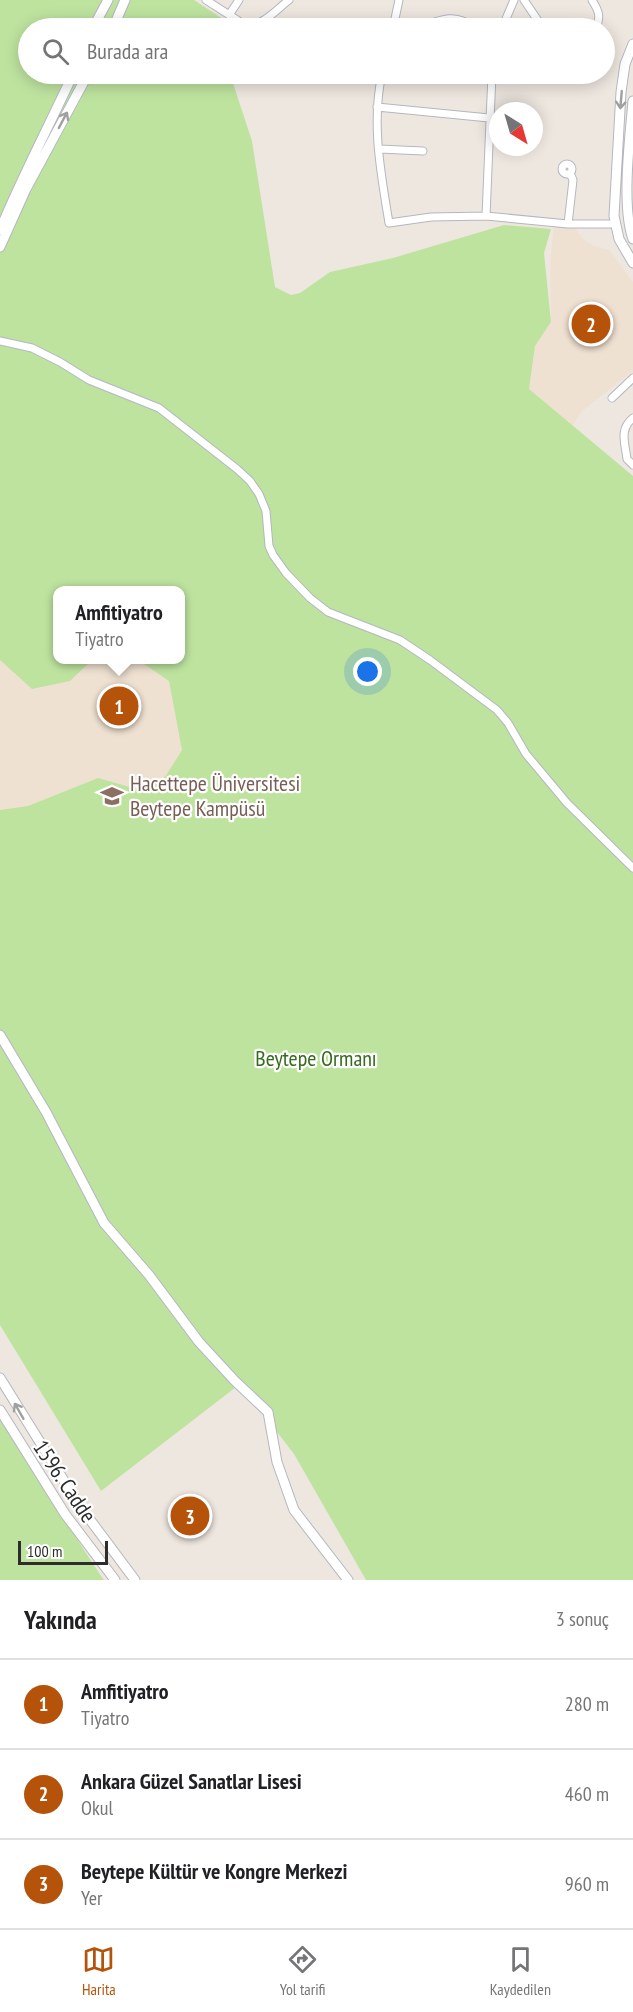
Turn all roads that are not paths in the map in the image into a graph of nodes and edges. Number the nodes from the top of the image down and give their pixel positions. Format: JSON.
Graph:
{"nodes":[{"id":1,"x":108,"y":0,"type":"edge"},
{"id":2,"x":125,"y":0,"type":"edge"},
{"id":3,"x":206,"y":0,"type":"edge"},
{"id":4,"x":239,"y":0,"type":"edge"},
{"id":5,"x":289,"y":0,"type":"edge"},
{"id":6,"x":399,"y":0,"type":"edge"},
{"id":7,"x":514,"y":0,"type":"edge"},
{"id":8,"x":524,"y":0,"type":"edge"},
{"id":9,"x":592,"y":0,"type":"edge"},
{"id":10,"x":230,"y":15,"type":"junction"},
{"id":11,"x":98,"y":18,"type":"edge"},
{"id":12,"x":117,"y":18,"type":"edge"},
{"id":13,"x":234,"y":18,"type":"edge"},
{"id":14,"x":265,"y":18,"type":"edge"},
{"id":15,"x":395,"y":18,"type":"edge"},
{"id":16,"x":506,"y":18,"type":"edge"},
{"id":17,"x":536,"y":18,"type":"edge"},
{"id":18,"x":600,"y":18,"type":"edge"},
{"id":19,"x":633,"y":44,"type":"edge"},
{"id":20,"x":68,"y":84,"type":"edge"},
{"id":21,"x":83,"y":84,"type":"edge"},
{"id":22,"x":380,"y":84,"type":"edge"},
{"id":23,"x":491,"y":84,"type":"edge"},
{"id":24,"x":633,"y":101,"type":"edge"},
{"id":25,"x":490,"y":102,"type":"edge"},
{"id":26,"x":377,"y":107,"type":"junction"},
{"id":27,"x":489,"y":118,"type":"joint"},
{"id":28,"x":379,"y":149,"type":"junction"},
{"id":29,"x":423,"y":151,"type":"dead end"},
{"id":30,"x":570,"y":173,"type":"dead end"},
{"id":31,"x":486,"y":216,"type":"junction"},
{"id":32,"x":568,"y":224,"type":"junction"},
{"id":33,"x":614,"y":224,"type":"junction"},
{"id":34,"x":631,"y":227,"type":"edge"},
{"id":35,"x":0,"y":230,"type":"edge"},
{"id":36,"x":633,"y":239,"type":"edge"},
{"id":37,"x":0,"y":247,"type":"edge"},
{"id":38,"x":633,"y":263,"type":"edge"},
{"id":39,"x":0,"y":341,"type":"edge"},
{"id":40,"x":633,"y":378,"type":"edge"},
{"id":41,"x":612,"y":398,"type":"dead end"},
{"id":42,"x":633,"y":418,"type":"edge"},
{"id":43,"x":633,"y":465,"type":"edge"},
{"id":44,"x":633,"y":868,"type":"edge"},
{"id":45,"x":0,"y":1035,"type":"edge"},
{"id":46,"x":0,"y":1378,"type":"edge"},
{"id":47,"x":0,"y":1410,"type":"edge"},
{"id":48,"x":115,"y":1580,"type":"edge"},
{"id":49,"x":135,"y":1580,"type":"edge"},
{"id":50,"x":348,"y":1580,"type":"edge"}],
"edges":[{"from":1,"to":11,"type":"street"},
{"from":2,"to":12,"type":"street"},
{"from":3,"to":10,"type":"street"},
{"from":4,"to":10,"type":"street"},
{"from":5,"to":14,"type":"street"},
{"from":6,"to":15,"type":"street"},
{"from":7,"to":16,"type":"street"},
{"from":8,"to":17,"type":"street"},
{"from":9,"to":18,"type":"street"},
{"from":10,"to":13,"type":"street"},
{"from":19,"to":33,"type":"street","one_way":true},
{"from":20,"to":35,"type":"street"},
{"from":37,"to":21,"type":"street","one_way":true},
{"from":22,"to":26,"type":"street"},
{"from":23,"to":25,"type":"street"},
{"from":24,"to":34,"type":"street"},
{"from":26,"to":27,"type":"street"},
{"from":26,"to":28,"type":"street"},
{"from":27,"to":31,"type":"street"},
{"from":28,"to":29,"type":"street"},
{"from":28,"to":31,"type":"street"},
{"from":30,"to":32,"type":"street"},
{"from":31,"to":32,"type":"street"},
{"from":32,"to":33,"type":"street"},
{"from":33,"to":34,"type":"street"},
{"from":33,"to":38,"type":"street"},
{"from":34,"to":36,"type":"street"},
{"from":39,"to":44,"type":"street"},
{"from":40,"to":41,"type":"street"},
{"from":42,"to":43,"type":"street"},
{"from":45,"to":50,"type":"street"},
{"from":49,"to":46,"type":"street","name":"1596. Cadde","one_way":true},
{"from":47,"to":48,"type":"street","name":"1596. Cadde"}]}
